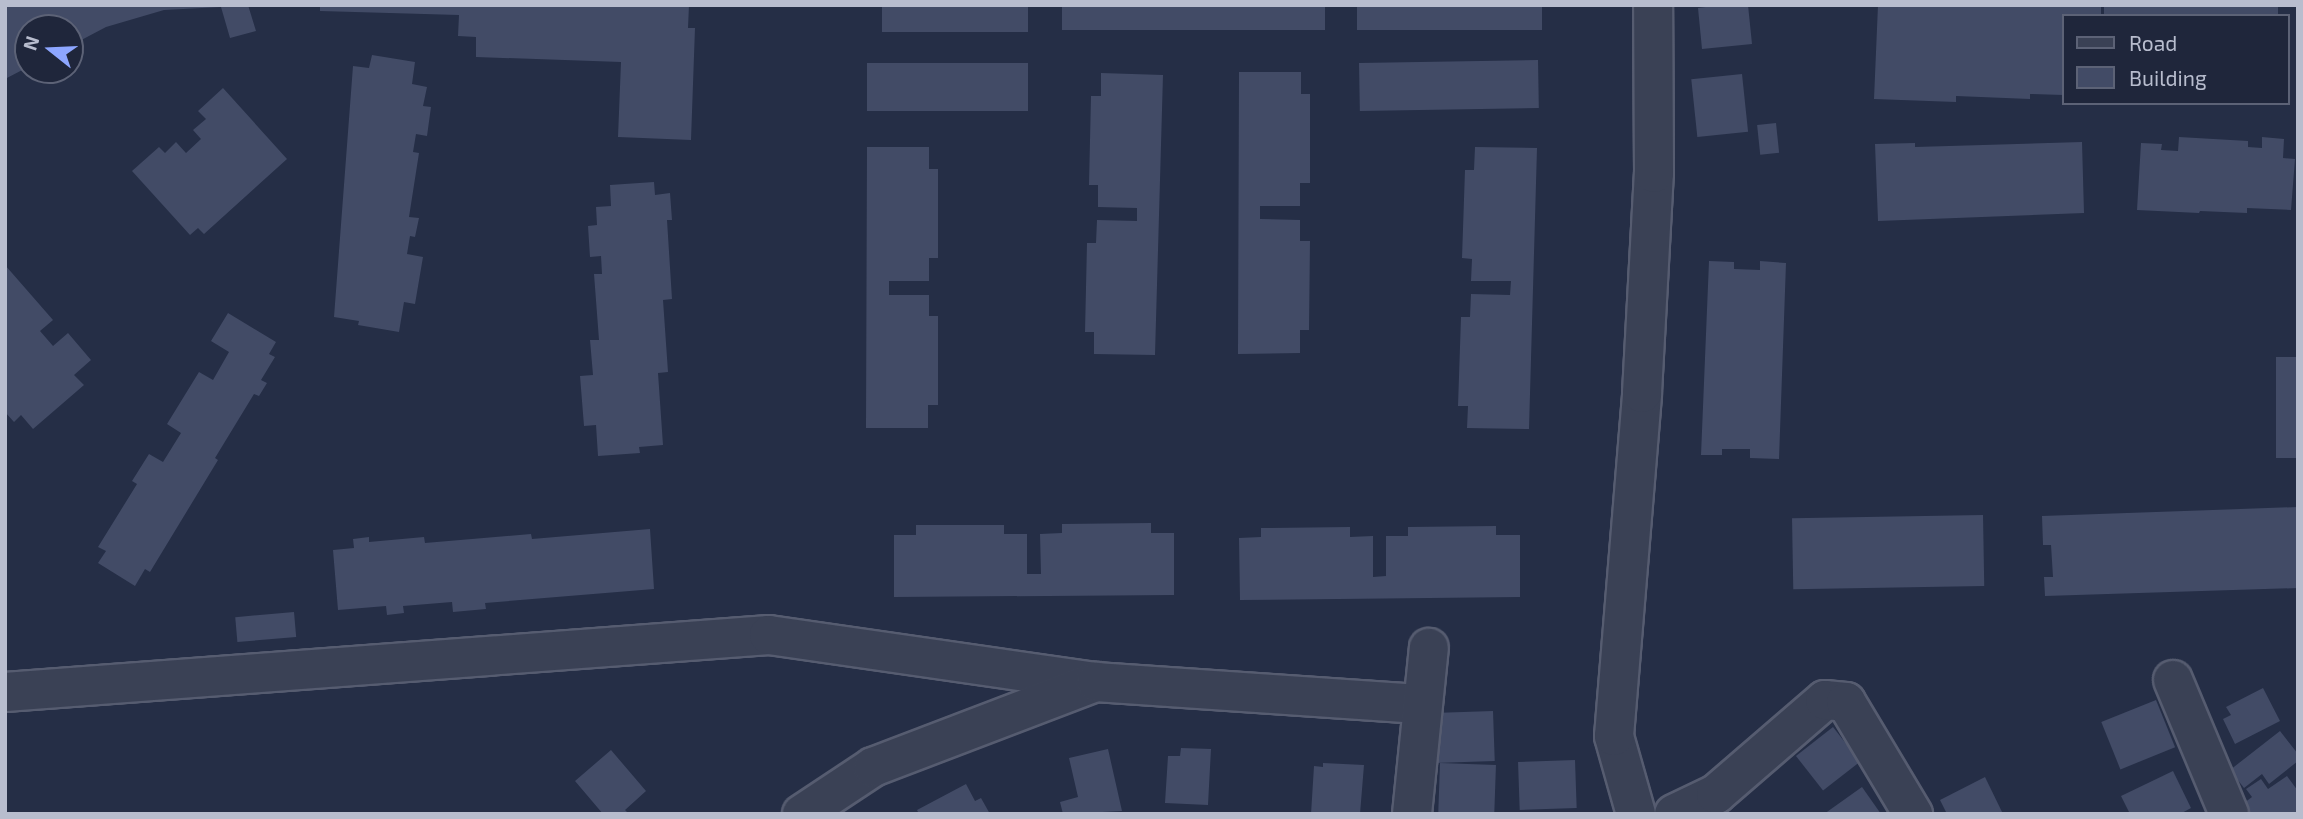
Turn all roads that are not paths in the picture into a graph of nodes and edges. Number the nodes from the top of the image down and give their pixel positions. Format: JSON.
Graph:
{"nodes":[{"id":1,"x":1653,"y":5,"type":"edge"},
{"id":2,"x":1429,"y":648,"type":"dead end"},
{"id":3,"x":2174,"y":680,"type":"dead end"},
{"id":4,"x":1096,"y":682,"type":"junction"},
{"id":5,"x":5,"y":692,"type":"edge"},
{"id":6,"x":1422,"y":704,"type":"junction"},
{"id":7,"x":802,"y":814,"type":"edge"},
{"id":8,"x":1412,"y":814,"type":"edge"},
{"id":9,"x":1636,"y":814,"type":"edge"},
{"id":10,"x":1674,"y":814,"type":"edge"},
{"id":11,"x":1913,"y":814,"type":"edge"},
{"id":12,"x":2229,"y":814,"type":"edge"}],
"edges":[{"from":1,"to":9,"type":"street"},
{"from":2,"to":6,"type":"street"},
{"from":3,"to":12,"type":"street"},
{"from":4,"to":5,"type":"street"},
{"from":4,"to":6,"type":"street"},
{"from":4,"to":7,"type":"street"},
{"from":6,"to":8,"type":"street"},
{"from":10,"to":11,"type":"street"}]}
